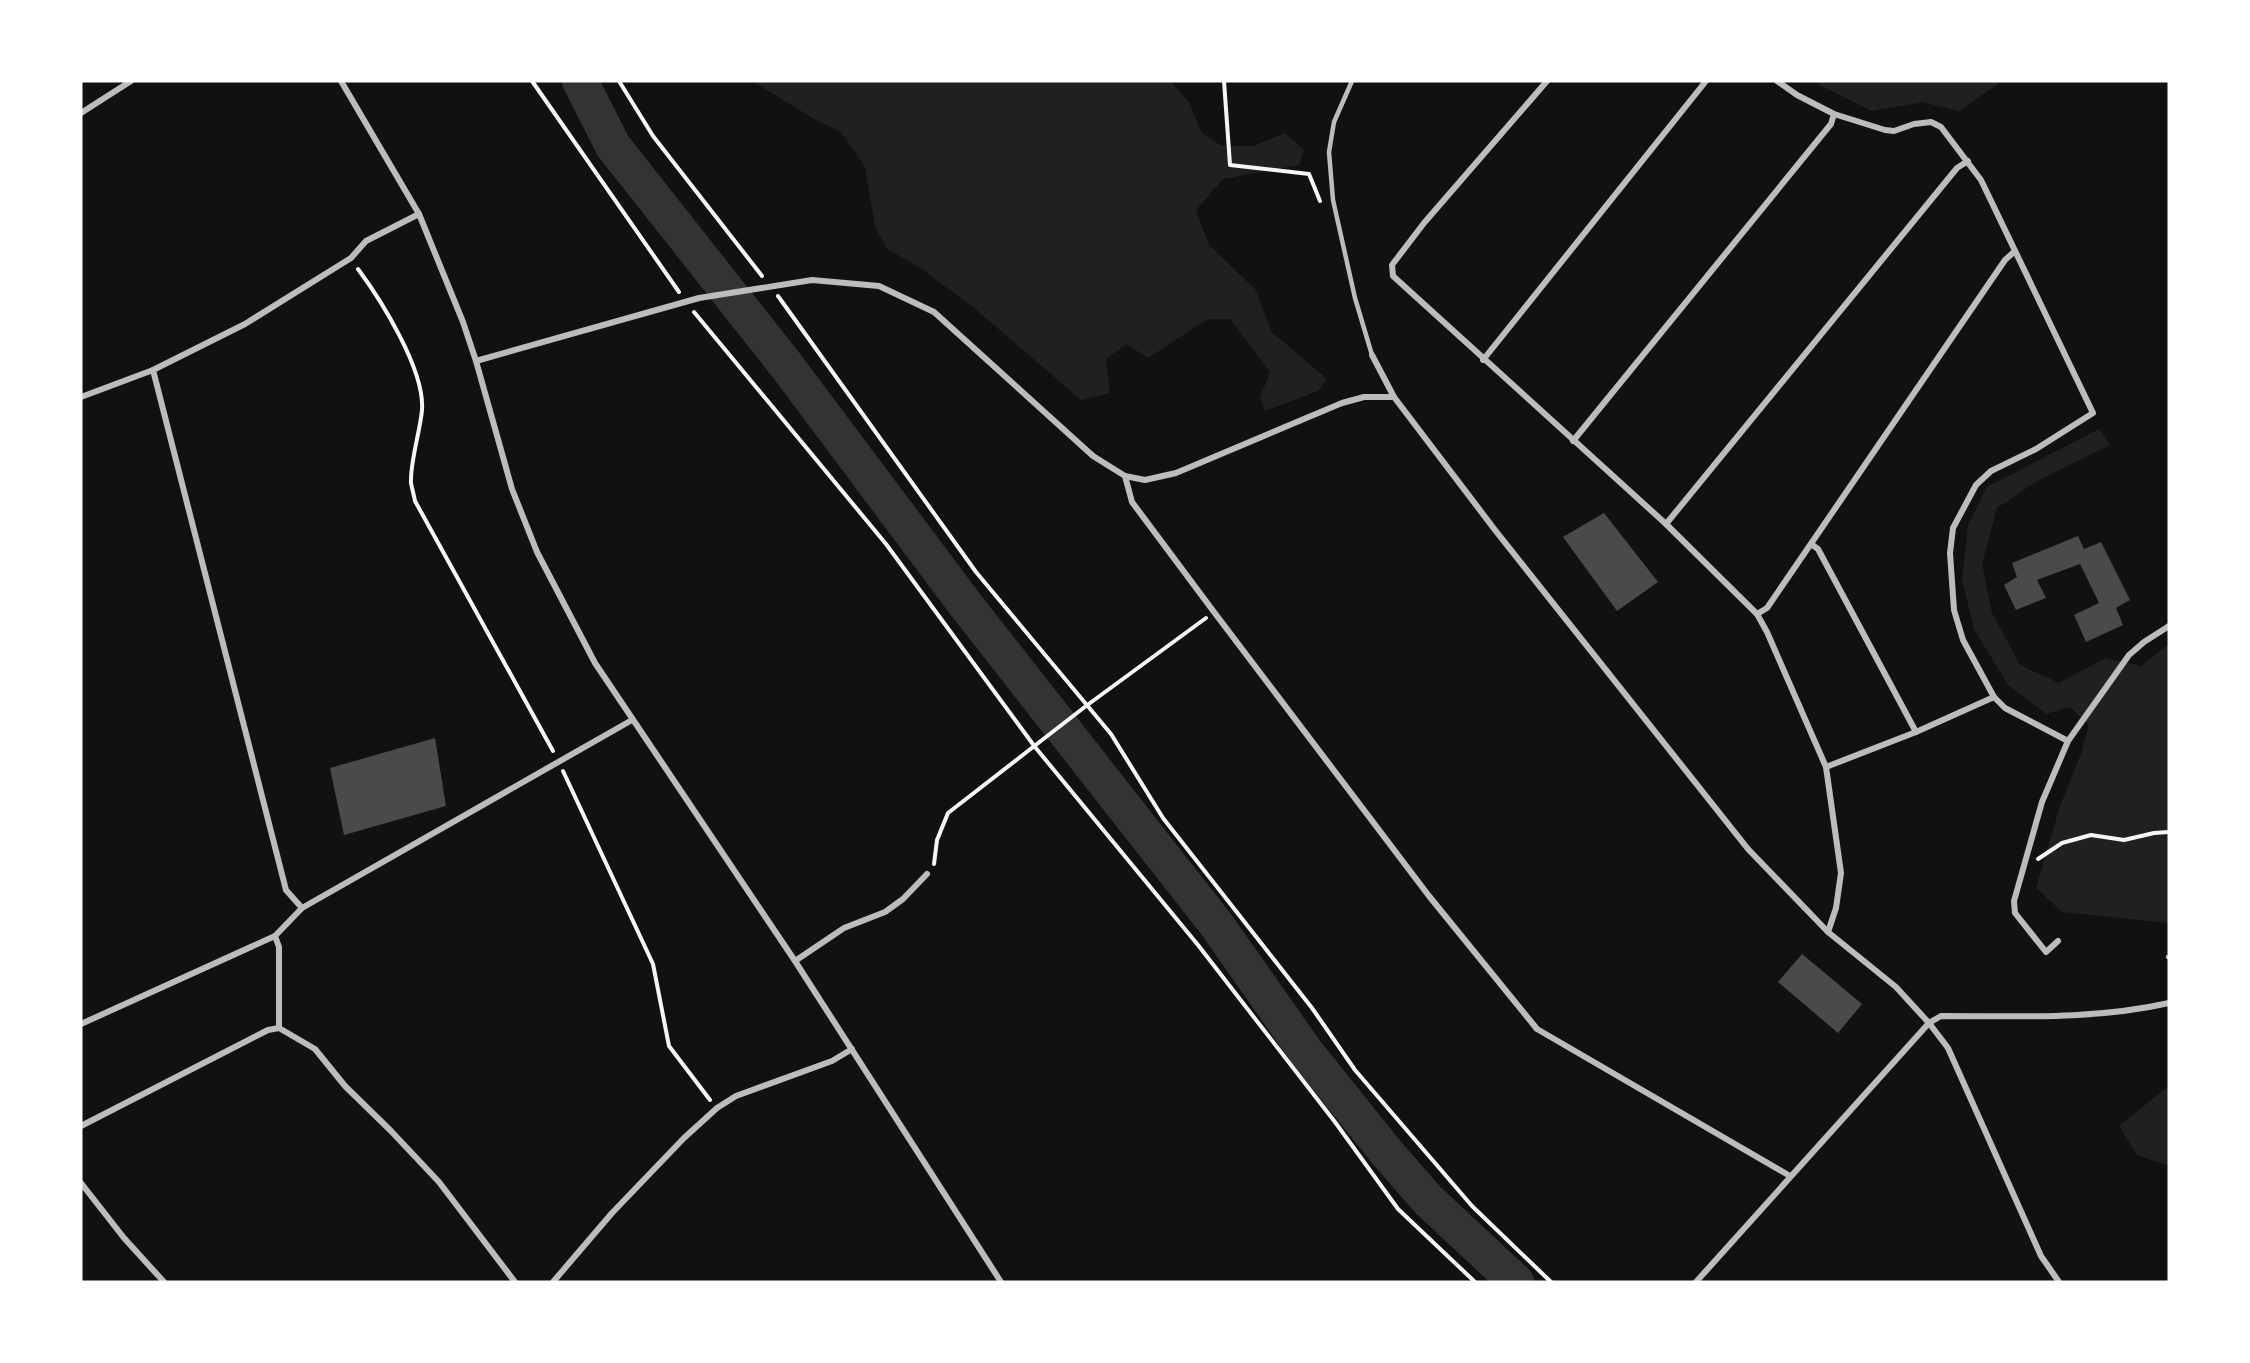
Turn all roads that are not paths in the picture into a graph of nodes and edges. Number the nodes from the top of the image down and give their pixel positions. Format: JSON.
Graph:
{"nodes":[{"id":1,"x":131,"y":81,"type":"edge"},
{"id":2,"x":341,"y":81,"type":"edge"},
{"id":3,"x":1352,"y":81,"type":"edge"},
{"id":4,"x":1547,"y":81,"type":"edge"},
{"id":5,"x":1706,"y":81,"type":"edge"},
{"id":6,"x":1777,"y":81,"type":"edge"},
{"id":7,"x":81,"y":113,"type":"edge"},
{"id":8,"x":1834,"y":114,"type":"junction"},
{"id":9,"x":1968,"y":161,"type":"junction"},
{"id":10,"x":419,"y":214,"type":"junction"},
{"id":11,"x":2015,"y":251,"type":"junction"},
{"id":12,"x":1372,"y":355,"type":"joint"},
{"id":13,"x":1483,"y":360,"type":"junction"},
{"id":14,"x":476,"y":361,"type":"junction"},
{"id":15,"x":153,"y":370,"type":"junction"},
{"id":16,"x":81,"y":397,"type":"edge"},
{"id":17,"x":1394,"y":397,"type":"junction"},
{"id":18,"x":1573,"y":441,"type":"junction"},
{"id":19,"x":1125,"y":476,"type":"junction"},
{"id":20,"x":1666,"y":524,"type":"junction"},
{"id":21,"x":1811,"y":544,"type":"junction"},
{"id":22,"x":1757,"y":614,"type":"junction"},
{"id":23,"x":2169,"y":626,"type":"edge"},
{"id":24,"x":1994,"y":697,"type":"junction"},
{"id":25,"x":632,"y":720,"type":"junction"},
{"id":26,"x":1916,"y":732,"type":"junction"},
{"id":27,"x":2068,"y":741,"type":"junction"},
{"id":28,"x":1826,"y":767,"type":"junction"},
{"id":29,"x":927,"y":874,"type":"road end"},
{"id":30,"x":302,"y":908,"type":"junction"},
{"id":31,"x":1828,"y":932,"type":"junction"},
{"id":32,"x":275,"y":936,"type":"junction"},
{"id":33,"x":2058,"y":941,"type":"dead end"},
{"id":34,"x":795,"y":961,"type":"junction"},
{"id":35,"x":2169,"y":1003,"type":"edge"},
{"id":36,"x":1929,"y":1023,"type":"junction"},
{"id":37,"x":81,"y":1024,"type":"edge"},
{"id":38,"x":279,"y":1028,"type":"junction"},
{"id":39,"x":852,"y":1049,"type":"junction"},
{"id":40,"x":81,"y":1126,"type":"edge"},
{"id":41,"x":1790,"y":1176,"type":"junction"},
{"id":42,"x":81,"y":1183,"type":"edge"},
{"id":43,"x":164,"y":1282,"type":"edge"},
{"id":44,"x":515,"y":1282,"type":"edge"},
{"id":45,"x":553,"y":1282,"type":"edge"},
{"id":46,"x":1001,"y":1282,"type":"edge"},
{"id":47,"x":1696,"y":1282,"type":"edge"},
{"id":48,"x":2059,"y":1282,"type":"edge"}],
"edges":[{"from":1,"to":7,"type":"street"},
{"from":2,"to":10,"type":"street"},
{"from":3,"to":12,"type":"lane"},
{"from":4,"to":13,"type":"street"},
{"from":5,"to":13,"type":"street"},
{"from":6,"to":8,"type":"street"},
{"from":8,"to":9,"type":"street"},
{"from":8,"to":18,"type":"street"},
{"from":9,"to":11,"type":"street"},
{"from":9,"to":20,"type":"street"},
{"from":10,"to":14,"type":"street"},
{"from":10,"to":15,"type":"street"},
{"from":11,"to":21,"type":"street"},
{"from":11,"to":24,"type":"street"},
{"from":12,"to":17,"type":"street"},
{"from":13,"to":18,"type":"street"},
{"from":14,"to":19,"type":"street"},
{"from":14,"to":25,"type":"street"},
{"from":15,"to":16,"type":"street"},
{"from":15,"to":30,"type":"street"},
{"from":17,"to":19,"type":"street"},
{"from":17,"to":31,"type":"street"},
{"from":18,"to":20,"type":"street"},
{"from":19,"to":41,"type":"street"},
{"from":20,"to":22,"type":"street"},
{"from":21,"to":22,"type":"street"},
{"from":21,"to":26,"type":"street"},
{"from":22,"to":28,"type":"street"},
{"from":23,"to":27,"type":"street"},
{"from":24,"to":26,"type":"street"},
{"from":24,"to":27,"type":"street"},
{"from":25,"to":30,"type":"street"},
{"from":25,"to":34,"type":"street"},
{"from":26,"to":28,"type":"street"},
{"from":27,"to":33,"type":"street"},
{"from":28,"to":31,"type":"street"},
{"from":29,"to":34,"type":"street"},
{"from":30,"to":32,"type":"street"},
{"from":31,"to":36,"type":"street"},
{"from":32,"to":37,"type":"street"},
{"from":32,"to":38,"type":"street"},
{"from":34,"to":39,"type":"street"},
{"from":35,"to":36,"type":"street"},
{"from":36,"to":41,"type":"street"},
{"from":36,"to":48,"type":"street"},
{"from":38,"to":40,"type":"street"},
{"from":38,"to":44,"type":"street"},
{"from":39,"to":45,"type":"street"},
{"from":39,"to":46,"type":"street"},
{"from":41,"to":47,"type":"street"},
{"from":42,"to":43,"type":"street"}]}
